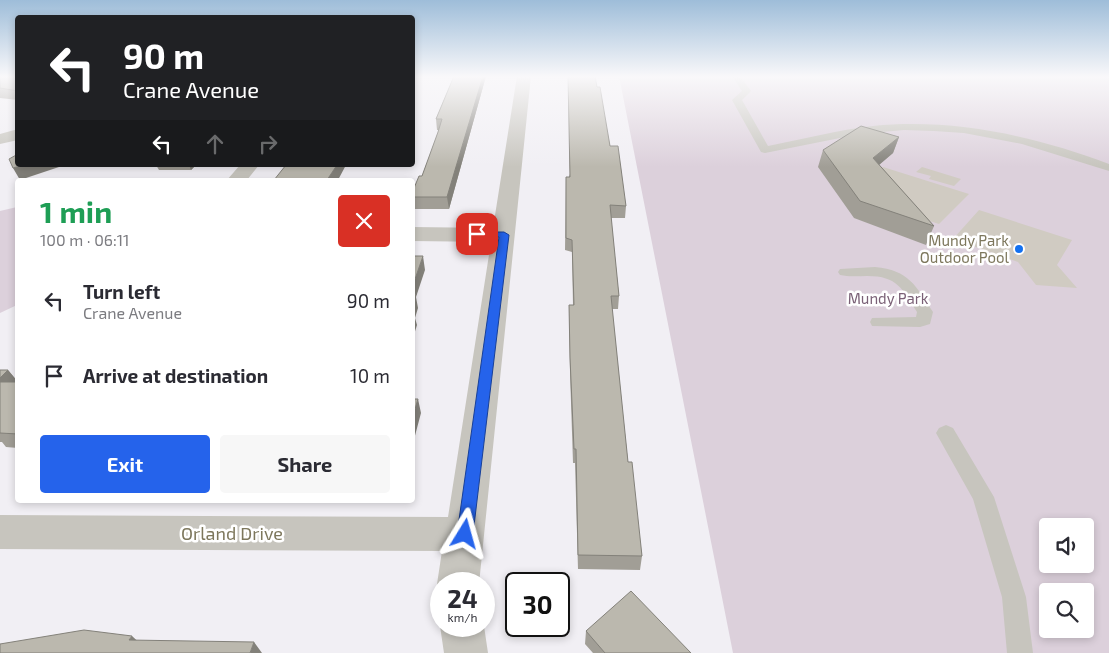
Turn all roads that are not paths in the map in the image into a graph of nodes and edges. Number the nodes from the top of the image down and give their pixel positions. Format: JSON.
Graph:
{"nodes":[{"id":1,"x":520,"y":106,"type":"edge"},
{"id":2,"x":741,"y":106,"type":"edge"},
{"id":3,"x":750,"y":123,"type":"joint"},
{"id":4,"x":15,"y":135,"type":"edge"},
{"id":5,"x":0,"y":139,"type":"edge"},
{"id":6,"x":248,"y":167,"type":"edge"},
{"id":7,"x":1109,"y":168,"type":"edge"},
{"id":8,"x":238,"y":178,"type":"edge"},
{"id":9,"x":415,"y":234,"type":"edge"},
{"id":10,"x":504,"y":235,"type":"junction"},
{"id":11,"x":845,"y":272,"type":"dead end"},
{"id":12,"x":878,"y":322,"type":"dead end"},
{"id":13,"x":946,"y":433,"type":"dead end"},
{"id":14,"x":0,"y":532,"type":"edge"},
{"id":15,"x":465,"y":534,"type":"junction"},
{"id":16,"x":460,"y":572,"type":"edge"},
{"id":17,"x":464,"y":637,"type":"edge"},
{"id":18,"x":466,"y":653,"type":"edge"},
{"id":19,"x":1020,"y":653,"type":"edge"}],
"edges":[{"from":1,"to":10,"type":"street"},
{"from":2,"to":3,"type":"lane"},
{"from":3,"to":7,"type":"lane"},
{"from":4,"to":5,"type":"street"},
{"from":6,"to":8,"type":"street"},
{"from":9,"to":10,"type":"street"},
{"from":10,"to":15,"type":"street"},
{"from":11,"to":12,"type":"lane"},
{"from":13,"to":19,"type":"lane"},
{"from":14,"to":15,"type":"street","name":"Orland Drive"},
{"from":15,"to":16,"type":"street"},
{"from":17,"to":18,"type":"street"}]}
